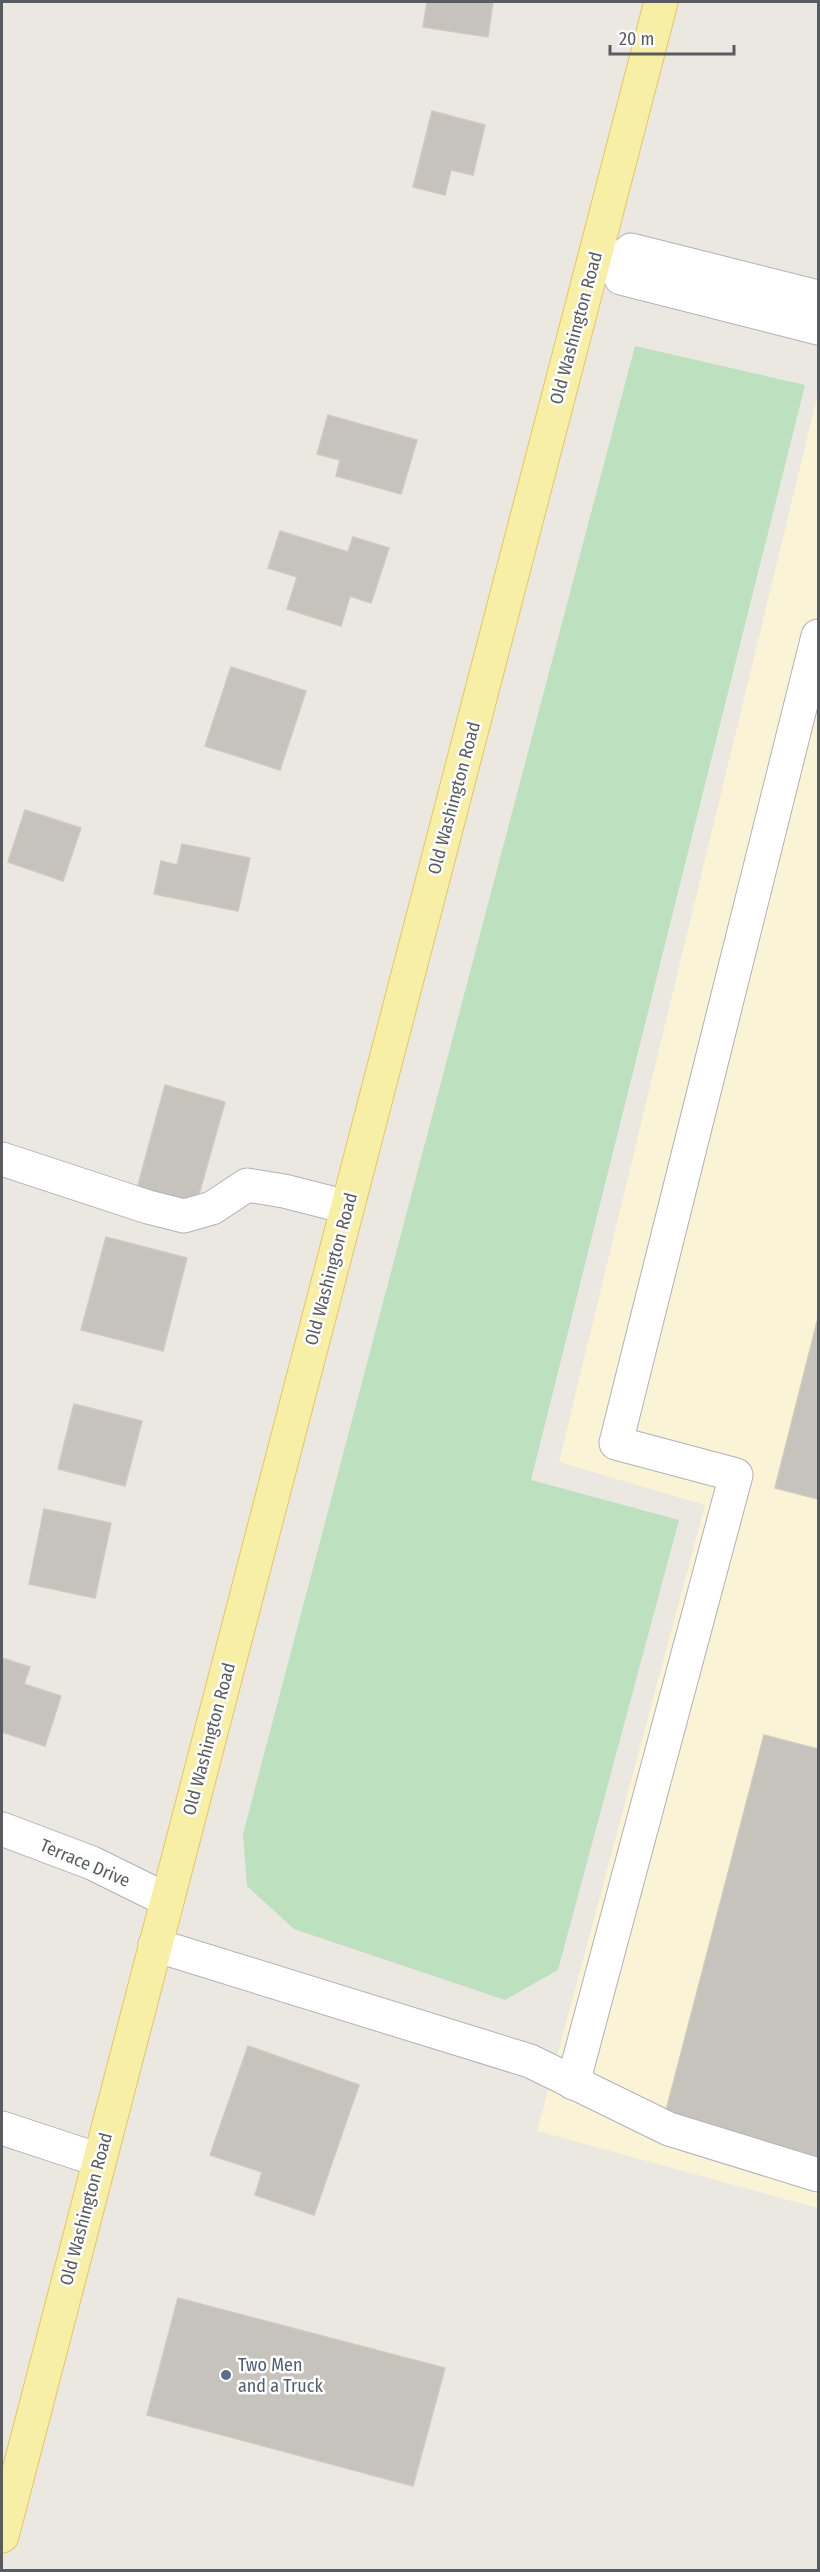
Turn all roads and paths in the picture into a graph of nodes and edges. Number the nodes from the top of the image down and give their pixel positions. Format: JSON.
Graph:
{"nodes":[{"id":1,"x":661,"y":2,"type":"edge"},
{"id":2,"x":605,"y":260,"type":"junction"},
{"id":3,"x":819,"y":297,"type":"edge"},
{"id":4,"x":819,"y":328,"type":"edge"},
{"id":5,"x":819,"y":636,"type":"edge"},
{"id":6,"x":2,"y":1159,"type":"edge"},
{"id":7,"x":347,"y":1207,"type":"junction"},
{"id":8,"x":2,"y":1829,"type":"edge"},
{"id":9,"x":167,"y":1900,"type":"junction"},
{"id":10,"x":155,"y":1945,"type":"junction"},
{"id":11,"x":573,"y":2082,"type":"junction"},
{"id":12,"x":2,"y":2128,"type":"edge"},
{"id":13,"x":99,"y":2160,"type":"junction"},
{"id":14,"x":819,"y":2175,"type":"edge"},
{"id":15,"x":10,"y":2472,"type":"edge"},
{"id":16,"x":2,"y":2536,"type":"edge"}],
"edges":[{"from":1,"to":2,"type":"main road","name":"Old Washington Road"},
{"from":2,"to":3,"type":"street"},
{"from":2,"to":4,"type":"street"},
{"from":2,"to":7,"type":"main road","name":"Old Washington Road"},
{"from":5,"to":11,"type":"street"},
{"from":6,"to":7,"type":"street"},
{"from":7,"to":9,"type":"main road","name":"Old Washington Road"},
{"from":8,"to":9,"type":"street","name":"Terrace Drive"},
{"from":9,"to":10,"type":"main road","name":"Old Washington Road"},
{"from":10,"to":11,"type":"street"},
{"from":10,"to":13,"type":"main road","name":"Old Washington Road"},
{"from":11,"to":14,"type":"street"},
{"from":12,"to":13,"type":"street"},
{"from":13,"to":15,"type":"main road","name":"Old Washington Road"},
{"from":15,"to":16,"type":"main road","name":"Old Washington Road"}]}
